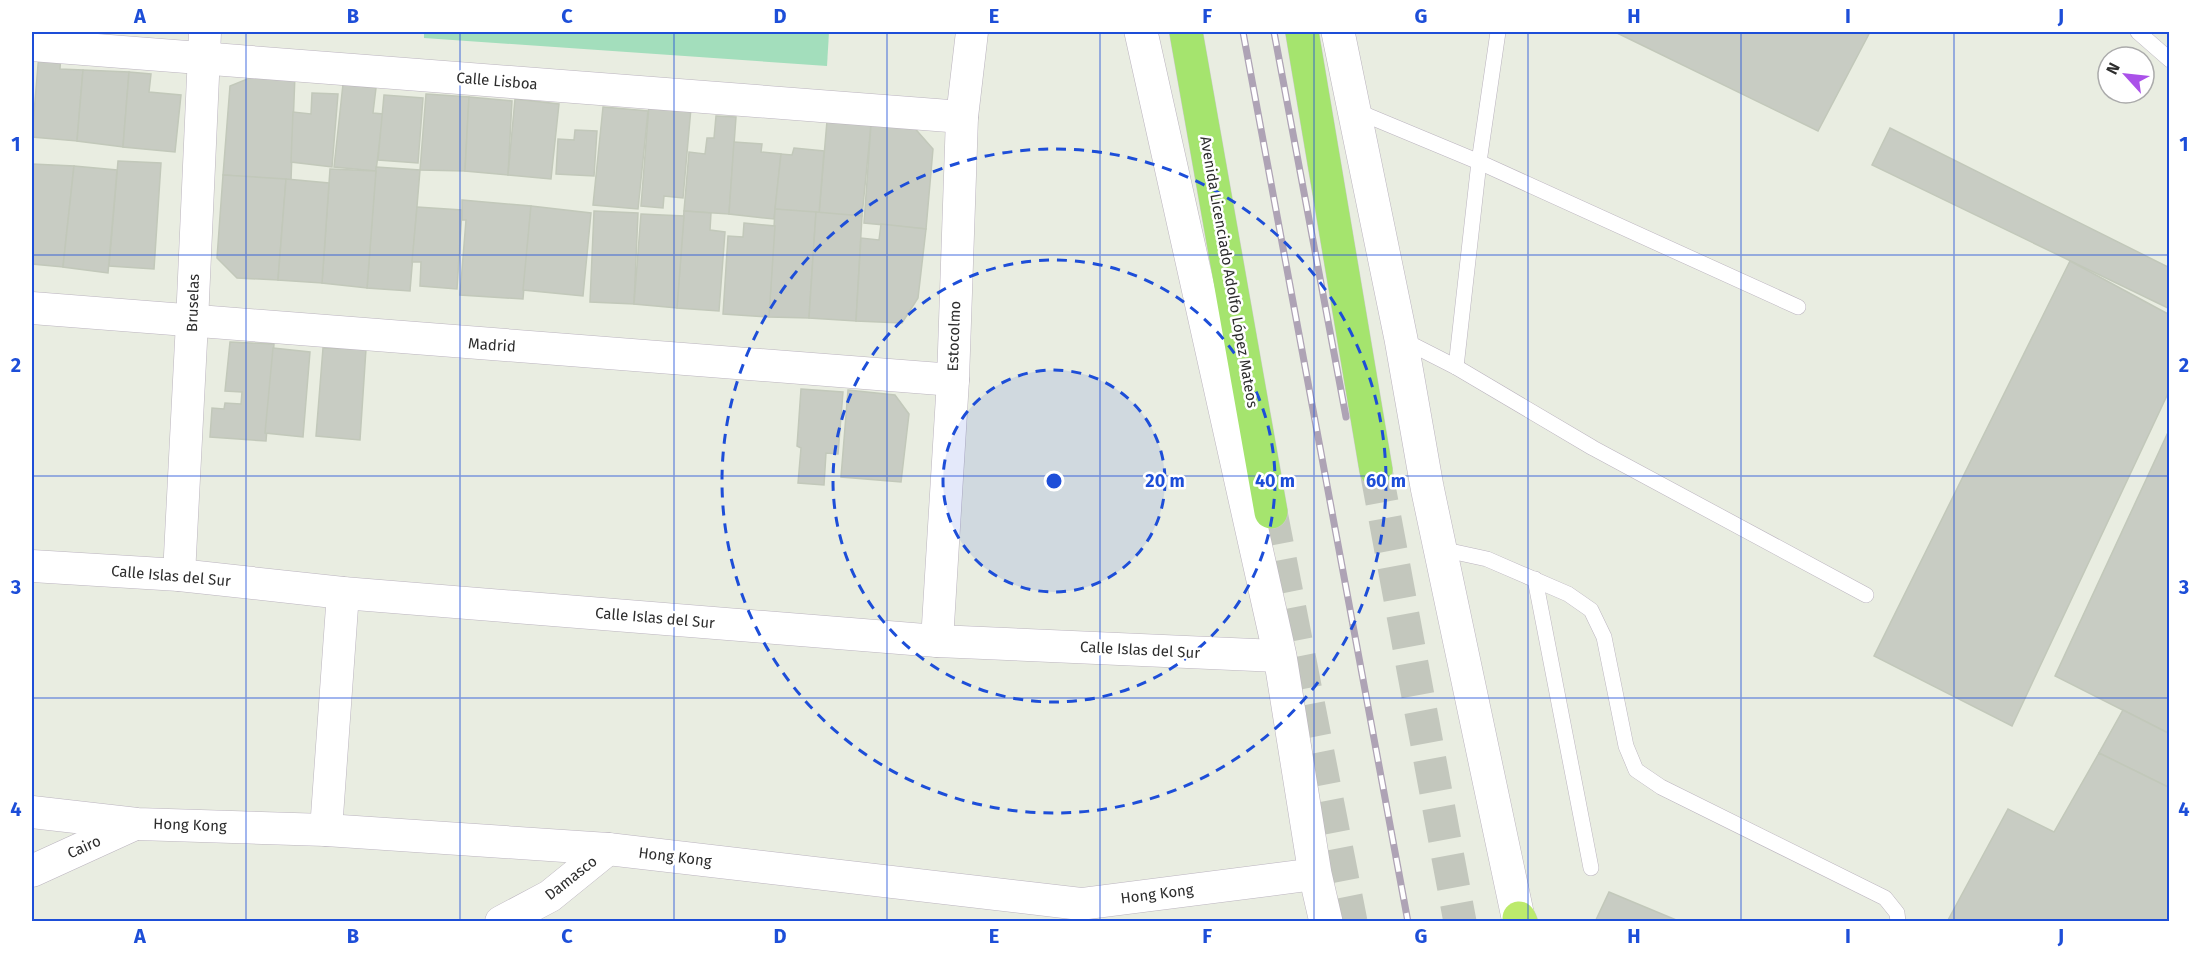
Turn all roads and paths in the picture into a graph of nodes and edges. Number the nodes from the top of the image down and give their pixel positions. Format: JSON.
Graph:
{"nodes":[{"id":1,"x":972,"y":32,"type":"edge"},
{"id":2,"x":1141,"y":32,"type":"edge"},
{"id":3,"x":1186,"y":32,"type":"edge"},
{"id":4,"x":1302,"y":32,"type":"edge"},
{"id":5,"x":1338,"y":32,"type":"edge"},
{"id":6,"x":1498,"y":32,"type":"edge"},
{"id":7,"x":2138,"y":32,"type":"edge"},
{"id":8,"x":204,"y":44,"type":"edge"},
{"id":9,"x":32,"y":45,"type":"edge"},
{"id":10,"x":2169,"y":60,"type":"edge"},
{"id":11,"x":1354,"y":110,"type":"junction"},
{"id":12,"x":962,"y":117,"type":"junction"},
{"id":13,"x":1479,"y":162,"type":"junction"},
{"id":14,"x":1798,"y":307,"type":"dead end"},
{"id":15,"x":32,"y":308,"type":"edge"},
{"id":16,"x":192,"y":322,"type":"junction"},
{"id":17,"x":1401,"y":339,"type":"junction"},
{"id":18,"x":1456,"y":367,"type":"junction"},
{"id":19,"x":953,"y":380,"type":"junction"},
{"id":20,"x":1376,"y":470,"type":"tunnel mouth"},
{"id":21,"x":1271,"y":513,"type":"tunnel mouth"},
{"id":22,"x":1441,"y":549,"type":"junction"},
{"id":23,"x":32,"y":566,"type":"edge"},
{"id":24,"x":179,"y":575,"type":"junction"},
{"id":25,"x":1535,"y":579,"type":"junction"},
{"id":26,"x":344,"y":593,"type":"junction"},
{"id":27,"x":1866,"y":596,"type":"dead end"},
{"id":28,"x":937,"y":640,"type":"junction"},
{"id":29,"x":1280,"y":656,"type":"junction"},
{"id":30,"x":32,"y":812,"type":"edge"},
{"id":31,"x":137,"y":824,"type":"junction"},
{"id":32,"x":326,"y":831,"type":"junction"},
{"id":33,"x":608,"y":849,"type":"junction"},
{"id":34,"x":1591,"y":868,"type":"dead end"},
{"id":35,"x":32,"y":871,"type":"edge"},
{"id":36,"x":1315,"y":874,"type":"junction"},
{"id":37,"x":1081,"y":904,"type":"junction"},
{"id":38,"x":1520,"y":920,"type":"edge"},
{"id":39,"x":501,"y":921,"type":"edge"},
{"id":40,"x":1042,"y":921,"type":"edge"},
{"id":41,"x":1326,"y":921,"type":"edge"},
{"id":42,"x":1898,"y":921,"type":"edge"}],
"edges":[{"from":1,"to":12,"type":"street","name":"Estocolmo"},
{"from":2,"to":29,"type":"street"},
{"from":3,"to":21,"type":"main road","name":"Avenida Licenciado Adolfo López Mateos"},
{"from":4,"to":20,"type":"main road"},
{"from":5,"to":11,"type":"street"},
{"from":6,"to":13,"type":"lane"},
{"from":7,"to":10,"type":"lane"},
{"from":8,"to":9,"type":"street","name":"Calle Lisboa"},
{"from":8,"to":12,"type":"street","name":"Calle Lisboa"},
{"from":8,"to":16,"type":"street","name":"Bruselas"},
{"from":11,"to":13,"type":"lane"},
{"from":11,"to":17,"type":"street"},
{"from":12,"to":19,"type":"street","name":"Estocolmo"},
{"from":13,"to":14,"type":"lane"},
{"from":13,"to":18,"type":"lane"},
{"from":15,"to":16,"type":"street","name":"Madrid"},
{"from":16,"to":19,"type":"street","name":"Madrid"},
{"from":16,"to":24,"type":"street","name":"Bruselas"},
{"from":17,"to":18,"type":"lane"},
{"from":17,"to":22,"type":"street"},
{"from":18,"to":27,"type":"lane"},
{"from":19,"to":28,"type":"street","name":"Estocolmo"},
{"from":22,"to":25,"type":"lane"},
{"from":22,"to":38,"type":"street"},
{"from":23,"to":24,"type":"street","name":"Calle Islas del Sur"},
{"from":24,"to":26,"type":"street","name":"Calle Islas del Sur"},
{"from":25,"to":34,"type":"lane"},
{"from":25,"to":42,"type":"lane"},
{"from":26,"to":28,"type":"street","name":"Calle Islas del Sur"},
{"from":26,"to":32,"type":"street"},
{"from":28,"to":29,"type":"street","name":"Calle Islas del Sur"},
{"from":29,"to":36,"type":"street"},
{"from":30,"to":31,"type":"street","name":"Hong Kong"},
{"from":31,"to":32,"type":"street","name":"Hong Kong"},
{"from":31,"to":35,"type":"street","name":"Cairo"},
{"from":32,"to":33,"type":"street","name":"Hong Kong"},
{"from":33,"to":37,"type":"street","name":"Hong Kong"},
{"from":33,"to":39,"type":"street","name":"Damasco"},
{"from":36,"to":37,"type":"street","name":"Hong Kong"},
{"from":36,"to":41,"type":"street"},
{"from":37,"to":40,"type":"street"}]}
